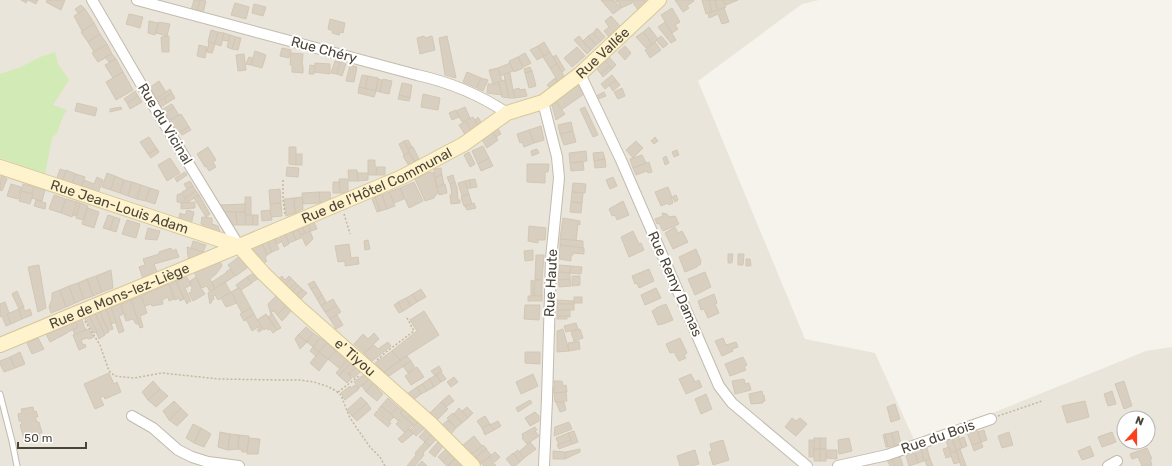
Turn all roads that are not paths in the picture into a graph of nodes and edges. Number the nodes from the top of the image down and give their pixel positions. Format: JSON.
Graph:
{"nodes":[{"id":1,"x":92,"y":0,"type":"edge"},
{"id":2,"x":137,"y":0,"type":"edge"},
{"id":3,"x":659,"y":0,"type":"edge"},
{"id":4,"x":580,"y":74,"type":"junction"},
{"id":5,"x":543,"y":102,"type":"junction"},
{"id":6,"x":507,"y":113,"type":"junction"},
{"id":7,"x":0,"y":168,"type":"edge"},
{"id":8,"x":239,"y":246,"type":"junction"},
{"id":9,"x":0,"y":345,"type":"edge"},
{"id":10,"x":0,"y":394,"type":"edge"},
{"id":11,"x":132,"y":416,"type":"dead end"},
{"id":12,"x":991,"y":419,"type":"road end"},
{"id":13,"x":17,"y":466,"type":"edge"},
{"id":14,"x":238,"y":466,"type":"edge"},
{"id":15,"x":473,"y":466,"type":"edge"},
{"id":16,"x":544,"y":466,"type":"edge"},
{"id":17,"x":807,"y":466,"type":"edge"},
{"id":18,"x":838,"y":466,"type":"edge"}],
"edges":[{"from":1,"to":8,"type":"street","name":"Rue du Vicinal"},
{"from":2,"to":6,"type":"street","name":"Rue Chéry"},
{"from":3,"to":4,"type":"street","name":"Rue Vallée"},
{"from":4,"to":5,"type":"street","name":"Rue Vallée"},
{"from":4,"to":17,"type":"street","name":"Rue Remy Damas"},
{"from":5,"to":6,"type":"street","name":"Rue de l'Hôtel Communal"},
{"from":5,"to":16,"type":"street","name":"Rue Haute"},
{"from":6,"to":8,"type":"street","name":"Rue de l'Hôtel Communal"},
{"from":7,"to":8,"type":"street","name":"Rue Jean-Louis Adam"},
{"from":8,"to":9,"type":"street","name":"Rue de Mons-lez-Liège"},
{"from":8,"to":15,"type":"street","name":"e' Tiyou"},
{"from":10,"to":13,"type":"lane"},
{"from":11,"to":14,"type":"street"},
{"from":12,"to":18,"type":"street","name":"Rue du Bois"}]}
